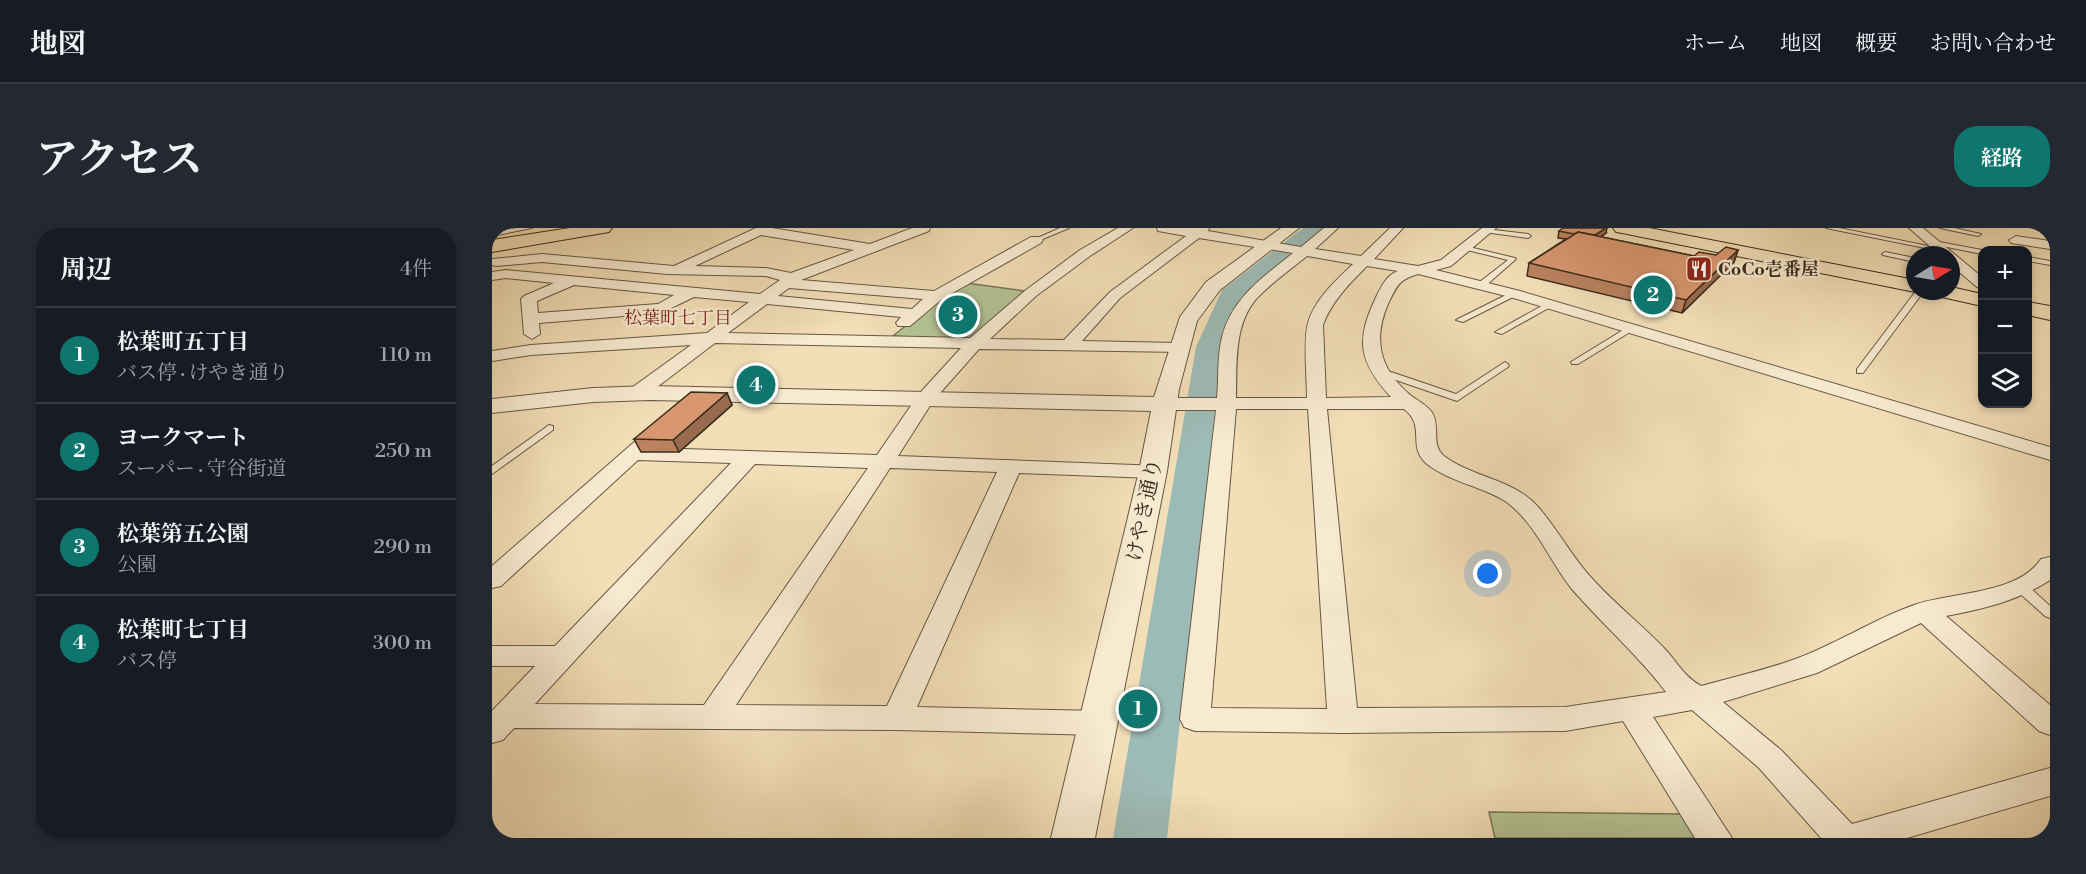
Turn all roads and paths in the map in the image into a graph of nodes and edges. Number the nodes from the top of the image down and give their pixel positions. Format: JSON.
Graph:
{"nodes":[{"id":1,"x":500,"y":228,"type":"edge"},
{"id":2,"x":529,"y":228,"type":"edge"},
{"id":3,"x":603,"y":228,"type":"edge"},
{"id":4,"x":924,"y":228,"type":"edge"},
{"id":5,"x":1066,"y":228,"type":"edge"},
{"id":6,"x":1127,"y":228,"type":"edge"},
{"id":7,"x":1162,"y":228,"type":"edge"},
{"id":8,"x":1291,"y":228,"type":"edge"},
{"id":9,"x":1332,"y":228,"type":"edge"},
{"id":10,"x":1397,"y":228,"type":"edge"},
{"id":11,"x":1622,"y":228,"type":"edge"},
{"id":12,"x":1829,"y":228,"type":"edge"},
{"id":13,"x":1943,"y":228,"type":"edge"},
{"id":14,"x":492,"y":229,"type":"edge"},
{"id":15,"x":763,"y":229,"type":"edge"},
{"id":16,"x":1489,"y":229,"type":"edge"},
{"id":17,"x":1913,"y":229,"type":"edge"},
{"id":18,"x":573,"y":231,"type":"edge"},
{"id":19,"x":1199,"y":231,"type":"edge"},
{"id":20,"x":492,"y":234,"type":"edge"},
{"id":21,"x":1978,"y":234,"type":"dead end"},
{"id":22,"x":1528,"y":236,"type":"dead end"},
{"id":23,"x":1036,"y":240,"type":"joint"},
{"id":24,"x":2016,"y":240,"type":"dead end"},
{"id":25,"x":492,"y":244,"type":"edge"},
{"id":26,"x":1266,"y":245,"type":"junction"},
{"id":27,"x":2050,"y":245,"type":"edge"},
{"id":28,"x":1918,"y":246,"type":"edge"},
{"id":29,"x":1936,"y":246,"type":"edge"},
{"id":30,"x":872,"y":248,"type":"junction"},
{"id":31,"x":1465,"y":248,"type":"junction"},
{"id":32,"x":1304,"y":251,"type":"junction"},
{"id":33,"x":1960,"y":251,"type":"edge"},
{"id":34,"x":1978,"y":252,"type":"edge"},
{"id":35,"x":1885,"y":254,"type":"dead end"},
{"id":36,"x":1906,"y":258,"type":"edge"},
{"id":37,"x":532,"y":259,"type":"junction"},
{"id":38,"x":2032,"y":260,"type":"edge"},
{"id":39,"x":1366,"y":261,"type":"junction"},
{"id":40,"x":492,"y":262,"type":"edge"},
{"id":41,"x":2050,"y":263,"type":"edge"},
{"id":42,"x":1960,"y":269,"type":"edge"},
{"id":43,"x":1418,"y":270,"type":"junction"},
{"id":44,"x":675,"y":271,"type":"junction"},
{"id":45,"x":950,"y":274,"type":"dead end"},
{"id":46,"x":499,"y":275,"type":"edge"},
{"id":47,"x":972,"y":276,"type":"junction"},
{"id":48,"x":572,"y":280,"type":"junction"},
{"id":49,"x":789,"y":281,"type":"junction"},
{"id":50,"x":1978,"y":281,"type":"edge"},
{"id":51,"x":1906,"y":284,"type":"edge"},
{"id":52,"x":1480,"y":286,"type":"junction"},
{"id":53,"x":692,"y":292,"type":"junction"},
{"id":54,"x":1515,"y":294,"type":"junction"},
{"id":55,"x":1960,"y":295,"type":"edge"},
{"id":56,"x":937,"y":296,"type":"junction"},
{"id":57,"x":763,"y":299,"type":"junction"},
{"id":58,"x":1978,"y":299,"type":"edge"},
{"id":59,"x":1913,"y":300,"type":"edge"},
{"id":60,"x":1550,"y":305,"type":"junction"},
{"id":61,"x":2032,"y":310,"type":"edge"},
{"id":62,"x":2050,"y":313,"type":"edge"},
{"id":63,"x":916,"y":314,"type":"junction"},
{"id":64,"x":530,"y":319,"type":"junction"},
{"id":65,"x":1460,"y":320,"type":"dead end"},
{"id":66,"x":1631,"y":329,"type":"junction"},
{"id":67,"x":1499,"y":332,"type":"dead end"},
{"id":68,"x":713,"y":338,"type":"junction"},
{"id":69,"x":881,"y":341,"type":"junction"},
{"id":70,"x":975,"y":344,"type":"junction"},
{"id":71,"x":1069,"y":345,"type":"junction"},
{"id":72,"x":1177,"y":348,"type":"junction"},
{"id":73,"x":531,"y":350,"type":"junction"},
{"id":74,"x":492,"y":356,"type":"edge"},
{"id":75,"x":1575,"y":362,"type":"dead end"},
{"id":76,"x":1505,"y":365,"type":"dead end"},
{"id":77,"x":1860,"y":371,"type":"dead end"},
{"id":78,"x":1384,"y":376,"type":"junction"},
{"id":79,"x":638,"y":393,"type":"junction"},
{"id":80,"x":701,"y":393,"type":"junction"},
{"id":81,"x":926,"y":398,"type":"junction"},
{"id":82,"x":1410,"y":403,"type":"junction"},
{"id":83,"x":1172,"y":404,"type":"junction"},
{"id":84,"x":1317,"y":404,"type":"junction"},
{"id":85,"x":1222,"y":405,"type":"junction"},
{"id":86,"x":492,"y":406,"type":"edge"},
{"id":87,"x":549,"y":428,"type":"dead end"},
{"id":88,"x":633,"y":453,"type":"junction"},
{"id":89,"x":2050,"y":454,"type":"edge"},
{"id":90,"x":749,"y":457,"type":"junction"},
{"id":91,"x":884,"y":462,"type":"junction"},
{"id":92,"x":1011,"y":465,"type":"junction"},
{"id":93,"x":492,"y":471,"type":"edge"},
{"id":94,"x":1153,"y":471,"type":"junction"},
{"id":95,"x":2050,"y":565,"type":"edge"},
{"id":96,"x":492,"y":580,"type":"edge"},
{"id":97,"x":2021,"y":587,"type":"junction"},
{"id":98,"x":1924,"y":611,"type":"junction"},
{"id":99,"x":2050,"y":613,"type":"edge"},
{"id":100,"x":492,"y":656,"type":"edge"},
{"id":101,"x":562,"y":656,"type":"junction"},
{"id":102,"x":1698,"y":698,"type":"junction"},
{"id":103,"x":1632,"y":708,"type":"junction"},
{"id":104,"x":712,"y":717,"type":"junction"},
{"id":105,"x":897,"y":718,"type":"junction"},
{"id":106,"x":1342,"y":721,"type":"junction"},
{"id":107,"x":1100,"y":723,"type":"junction"},
{"id":108,"x":2050,"y":723,"type":"edge"},
{"id":109,"x":499,"y":724,"type":"edge"},
{"id":110,"x":2050,"y":782,"type":"edge"},
{"id":111,"x":1073,"y":838,"type":"edge"},
{"id":112,"x":1714,"y":838,"type":"edge"},
{"id":113,"x":1843,"y":838,"type":"edge"},
{"id":114,"x":1855,"y":838,"type":"edge"}],
"edges":[{"from":1,"to":14,"type":"lane"},
{"from":2,"to":20,"type":"lane"},
{"from":3,"to":18,"type":"main road"},
{"from":4,"to":30,"type":"street"},
{"from":5,"to":23,"type":"lane"},
{"from":6,"to":70,"type":"street"},
{"from":7,"to":19,"type":"street"},
{"from":8,"to":26,"type":"street","name":"けやき通り"},
{"from":9,"to":32,"type":"street"},
{"from":10,"to":39,"type":"street"},
{"from":11,"to":51,"type":"main road"},
{"from":12,"to":28,"type":"lane"},
{"from":13,"to":21,"type":"lane"},
{"from":15,"to":30,"type":"street"},
{"from":15,"to":44,"type":"street"},
{"from":16,"to":22,"type":"lane"},
{"from":16,"to":31,"type":"street"},
{"from":17,"to":29,"type":"street"},
{"from":18,"to":25,"type":"main road"},
{"from":18,"to":37,"type":"street"},
{"from":19,"to":26,"type":"street"},
{"from":19,"to":71,"type":"street"},
{"from":23,"to":47,"type":"street"},
{"from":24,"to":27,"type":"street"},
{"from":26,"to":32,"type":"street"},
{"from":26,"to":72,"type":"street","name":"けやき通り"},
{"from":30,"to":49,"type":"street"},
{"from":31,"to":43,"type":"street"},
{"from":31,"to":52,"type":"lane"},
{"from":32,"to":39,"type":"street"},
{"from":32,"to":85,"type":"street"},
{"from":33,"to":34,"type":"lane"},
{"from":35,"to":36,"type":"lane"},
{"from":37,"to":40,"type":"street"},
{"from":37,"to":44,"type":"street"},
{"from":37,"to":46,"type":"street"},
{"from":38,"to":41,"type":"lane"},
{"from":39,"to":43,"type":"street"},
{"from":39,"to":84,"type":"street"},
{"from":42,"to":50,"type":"street"},
{"from":43,"to":52,"type":"street"},
{"from":43,"to":78,"type":"street"},
{"from":44,"to":49,"type":"street"},
{"from":45,"to":47,"type":"street"},
{"from":46,"to":48,"type":"street"},
{"from":47,"to":56,"type":"street"},
{"from":48,"to":53,"type":"street"},
{"from":48,"to":64,"type":"street"},
{"from":49,"to":56,"type":"street"},
{"from":49,"to":57,"type":"street"},
{"from":52,"to":54,"type":"street"},
{"from":53,"to":57,"type":"street"},
{"from":53,"to":64,"type":"street"},
{"from":54,"to":60,"type":"street"},
{"from":54,"to":65,"type":"lane"},
{"from":55,"to":58,"type":"main road"},
{"from":56,"to":63,"type":"street"},
{"from":57,"to":63,"type":"street"},
{"from":57,"to":68,"type":"street"},
{"from":59,"to":77,"type":"lane"},
{"from":60,"to":66,"type":"street"},
{"from":60,"to":67,"type":"lane"},
{"from":61,"to":62,"type":"main road"},
{"from":63,"to":69,"type":"street"},
{"from":64,"to":73,"type":"street"},
{"from":66,"to":75,"type":"lane"},
{"from":66,"to":89,"type":"street"},
{"from":68,"to":69,"type":"street"},
{"from":68,"to":73,"type":"street"},
{"from":68,"to":79,"type":"street"},
{"from":69,"to":70,"type":"street"},
{"from":70,"to":71,"type":"street"},
{"from":70,"to":81,"type":"street"},
{"from":71,"to":72,"type":"street"},
{"from":72,"to":83,"type":"street","name":"けやき通り"},
{"from":73,"to":74,"type":"street"},
{"from":76,"to":78,"type":"lane"},
{"from":78,"to":82,"type":"street"},
{"from":79,"to":80,"type":"street"},
{"from":79,"to":86,"type":"street"},
{"from":80,"to":81,"type":"street"},
{"from":80,"to":88,"type":"street"},
{"from":81,"to":83,"type":"street"},
{"from":81,"to":91,"type":"street"},
{"from":82,"to":84,"type":"street"},
{"from":82,"to":102,"type":"street"},
{"from":83,"to":85,"type":"street"},
{"from":83,"to":94,"type":"street","name":"けやき通り"},
{"from":84,"to":85,"type":"street"},
{"from":84,"to":106,"type":"street"},
{"from":85,"to":106,"type":"street"},
{"from":87,"to":93,"type":"lane"},
{"from":88,"to":90,"type":"street"},
{"from":88,"to":96,"type":"street"},
{"from":90,"to":91,"type":"street"},
{"from":90,"to":101,"type":"street"},
{"from":91,"to":92,"type":"street"},
{"from":91,"to":104,"type":"street"},
{"from":92,"to":94,"type":"street"},
{"from":92,"to":105,"type":"street"},
{"from":94,"to":107,"type":"street","name":"けやき通り"},
{"from":95,"to":97,"type":"street"},
{"from":97,"to":98,"type":"street"},
{"from":97,"to":99,"type":"lane"},
{"from":98,"to":102,"type":"street"},
{"from":98,"to":108,"type":"street"},
{"from":100,"to":101,"type":"street"},
{"from":101,"to":109,"type":"street"},
{"from":102,"to":103,"type":"street"},
{"from":102,"to":113,"type":"street"},
{"from":103,"to":106,"type":"street"},
{"from":103,"to":112,"type":"street"},
{"from":104,"to":105,"type":"street"},
{"from":104,"to":109,"type":"street"},
{"from":105,"to":107,"type":"street"},
{"from":107,"to":111,"type":"street","name":"けやき通り"},
{"from":110,"to":114,"type":"street"}]}
